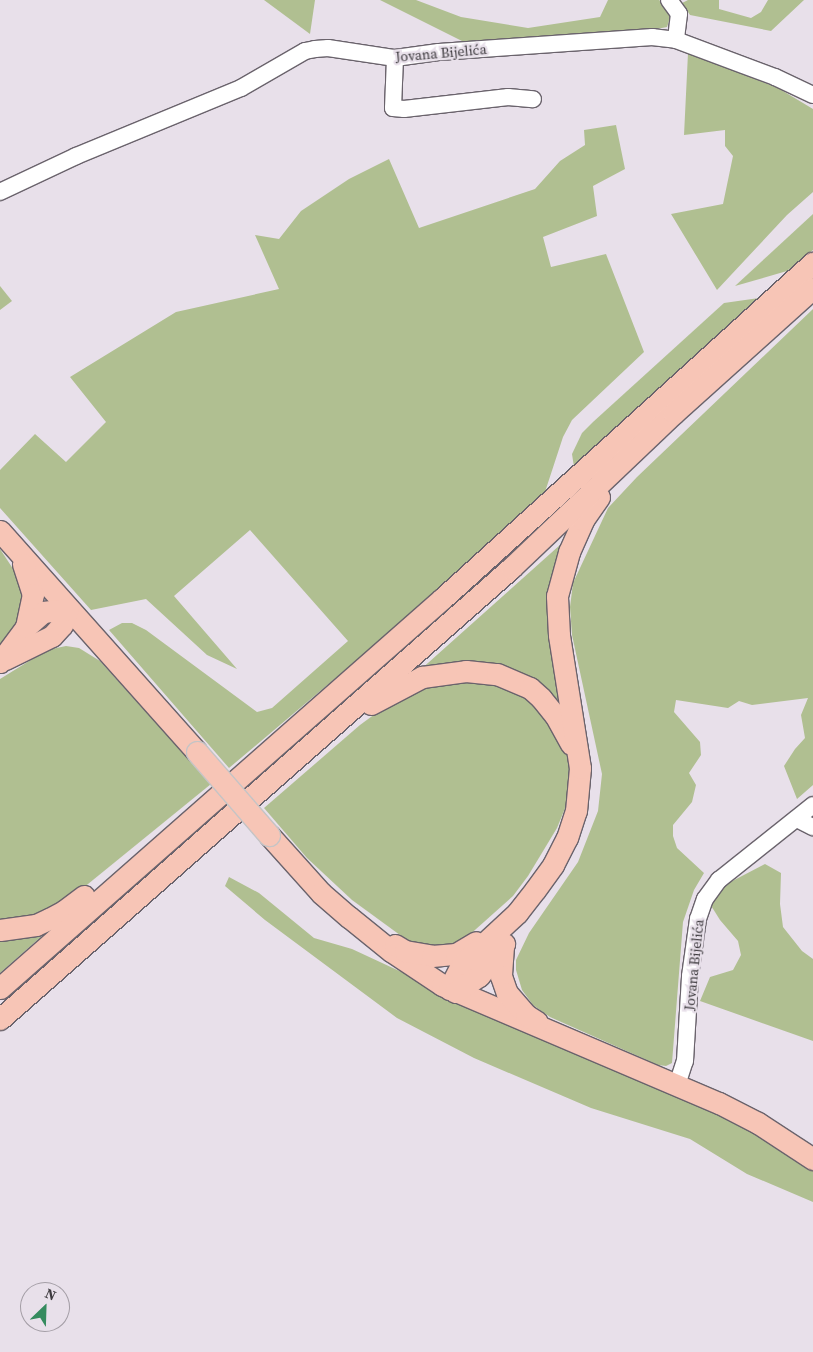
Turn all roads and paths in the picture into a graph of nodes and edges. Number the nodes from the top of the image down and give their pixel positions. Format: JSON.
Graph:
{"nodes":[{"id":1,"x":669,"y":0,"type":"edge"},
{"id":2,"x":676,"y":40,"type":"junction"},
{"id":3,"x":394,"y":58,"type":"junction"},
{"id":4,"x":813,"y":95,"type":"edge"},
{"id":5,"x":533,"y":99,"type":"dead end"},
{"id":6,"x":0,"y":192,"type":"edge"},
{"id":7,"x":813,"y":263,"type":"edge"},
{"id":8,"x":813,"y":288,"type":"edge"},
{"id":9,"x":674,"y":413,"type":"junction"},
{"id":10,"x":0,"y":531,"type":"edge"},
{"id":11,"x":19,"y":555,"type":"junction"},
{"id":12,"x":68,"y":609,"type":"junction"},
{"id":13,"x":26,"y":627,"type":"junction"},
{"id":14,"x":40,"y":643,"type":"junction"},
{"id":15,"x":108,"y":653,"type":"junction"},
{"id":16,"x":577,"y":755,"type":"junction"},
{"id":17,"x":283,"y":770,"type":"junction"},
{"id":18,"x":813,"y":805,"type":"edge"},
{"id":19,"x":201,"y":809,"type":"junction"},
{"id":20,"x":797,"y":819,"type":"junction"},
{"id":21,"x":813,"y":827,"type":"edge"},
{"id":22,"x":513,"y":917,"type":"junction"},
{"id":23,"x":0,"y":930,"type":"edge"},
{"id":24,"x":365,"y":930,"type":"junction"},
{"id":25,"x":502,"y":946,"type":"junction"},
{"id":26,"x":0,"y":988,"type":"edge"},
{"id":27,"x":452,"y":991,"type":"junction"},
{"id":28,"x":0,"y":1019,"type":"edge"},
{"id":29,"x":584,"y":1048,"type":"junction"},
{"id":30,"x":677,"y":1085,"type":"junction"},
{"id":31,"x":813,"y":1159,"type":"edge"}],
"edges":[{"from":1,"to":2,"type":"street"},
{"from":2,"to":3,"type":"street","name":"Jovana Bijelića"},
{"from":2,"to":4,"type":"street","name":"Jovana Bijelića"},
{"from":3,"to":5,"type":"street"},
{"from":3,"to":6,"type":"street","name":"Jovana Bijelića"},
{"from":7,"to":19,"type":"main road"},
{"from":8,"to":9,"type":"main road"},
{"from":9,"to":16,"type":"main road"},
{"from":9,"to":17,"type":"main road"},
{"from":10,"to":11,"type":"main road"},
{"from":11,"to":12,"type":"main road"},
{"from":11,"to":13,"type":"main road"},
{"from":12,"to":13,"type":"main road"},
{"from":12,"to":14,"type":"main road"},
{"from":12,"to":15,"type":"main road"},
{"from":13,"to":14,"type":"main road"},
{"from":14,"to":15,"type":"main road"},
{"from":15,"to":24,"type":"main road","bridge":true},
{"from":16,"to":17,"type":"main road"},
{"from":16,"to":22,"type":"main road"},
{"from":17,"to":28,"type":"main road"},
{"from":18,"to":20,"type":"street","name":"Jovana Bijelića"},
{"from":19,"to":23,"type":"main road"},
{"from":19,"to":26,"type":"main road"},
{"from":20,"to":21,"type":"street"},
{"from":20,"to":30,"type":"street","name":"Jovana Bijelića"},
{"from":22,"to":24,"type":"main road"},
{"from":22,"to":25,"type":"main road"},
{"from":22,"to":27,"type":"main road"},
{"from":24,"to":27,"type":"main road"},
{"from":25,"to":27,"type":"main road"},
{"from":25,"to":29,"type":"main road"},
{"from":27,"to":29,"type":"main road"},
{"from":29,"to":30,"type":"main road"},
{"from":30,"to":31,"type":"main road"}]}
